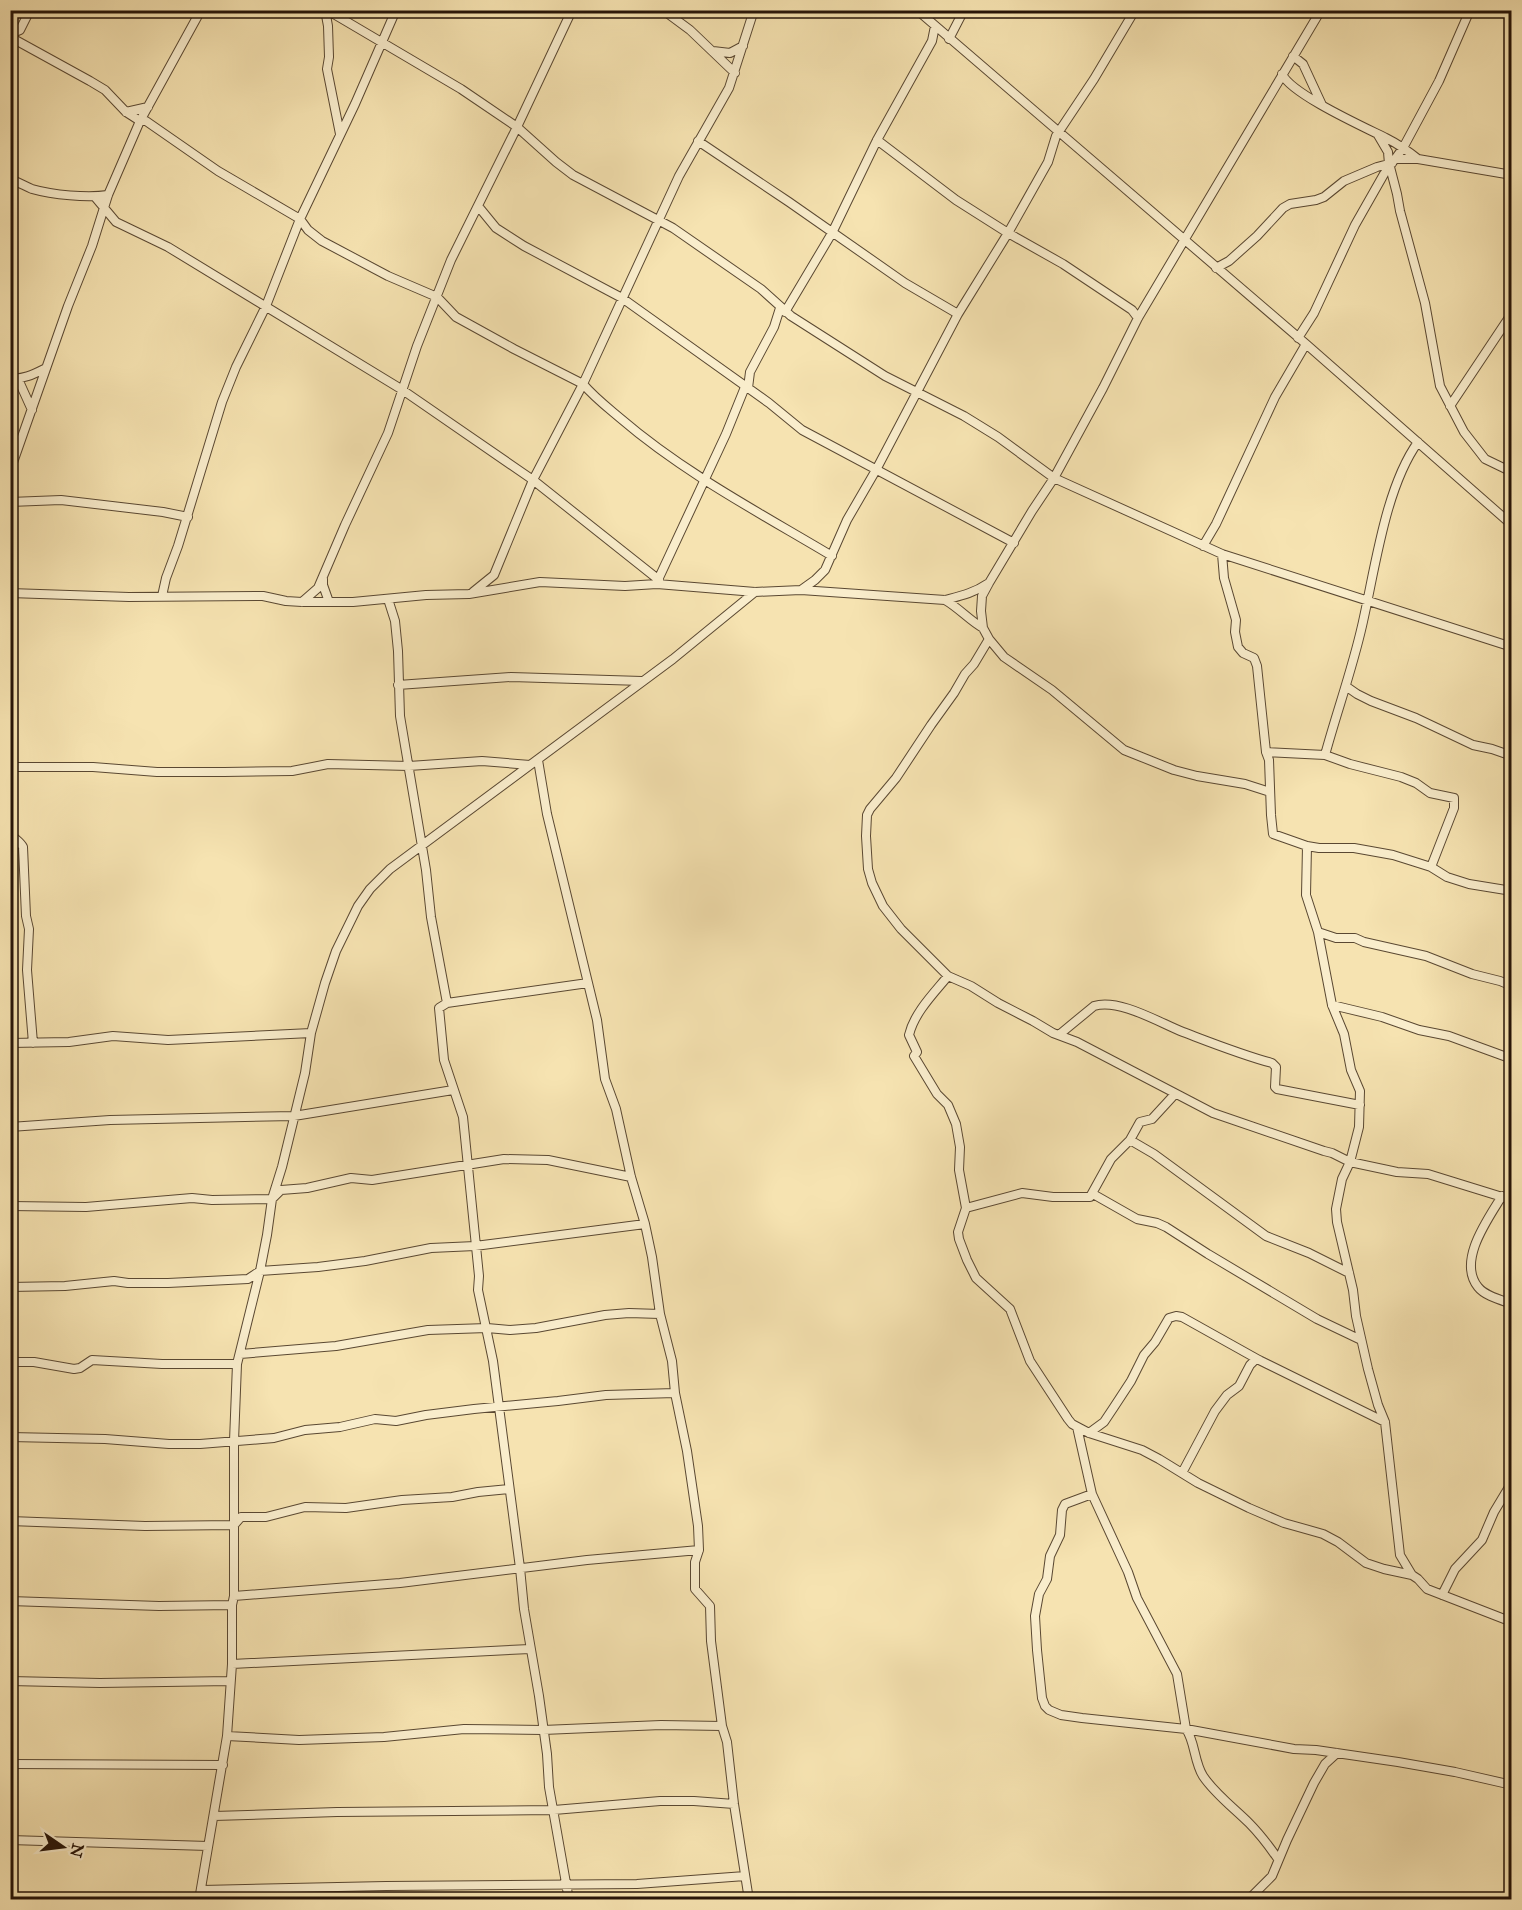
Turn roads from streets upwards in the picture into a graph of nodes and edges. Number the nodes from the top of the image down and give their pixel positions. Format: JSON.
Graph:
{"nodes":[{"id":1,"x":30,"y":10,"type":"edge"},
{"id":2,"x":201,"y":10,"type":"edge"},
{"id":3,"x":326,"y":10,"type":"edge"},
{"id":4,"x":396,"y":10,"type":"edge"},
{"id":5,"x":572,"y":10,"type":"edge"},
{"id":6,"x":663,"y":10,"type":"edge"},
{"id":7,"x":754,"y":10,"type":"edge"},
{"id":8,"x":917,"y":10,"type":"edge"},
{"id":9,"x":964,"y":10,"type":"edge"},
{"id":10,"x":1135,"y":10,"type":"edge"},
{"id":11,"x":1321,"y":10,"type":"edge"},
{"id":12,"x":1470,"y":10,"type":"edge"},
{"id":13,"x":935,"y":26,"type":"junction"},
{"id":14,"x":10,"y":36,"type":"edge"},
{"id":15,"x":947,"y":38,"type":"junction"},
{"id":16,"x":932,"y":41,"type":"junction"},
{"id":17,"x":381,"y":43,"type":"junction"},
{"id":18,"x":743,"y":46,"type":"junction"},
{"id":19,"x":712,"y":51,"type":"junction"},
{"id":20,"x":1293,"y":56,"type":"junction"},
{"id":21,"x":735,"y":74,"type":"junction"},
{"id":22,"x":1282,"y":74,"type":"junction"},
{"id":23,"x":1322,"y":105,"type":"junction"},
{"id":24,"x":148,"y":107,"type":"junction"},
{"id":25,"x":126,"y":112,"type":"junction"},
{"id":26,"x":140,"y":121,"type":"junction"},
{"id":27,"x":517,"y":127,"type":"junction"},
{"id":28,"x":1058,"y":132,"type":"junction"},
{"id":29,"x":340,"y":135,"type":"junction"},
{"id":30,"x":1378,"y":135,"type":"junction"},
{"id":31,"x":877,"y":140,"type":"junction"},
{"id":32,"x":1067,"y":140,"type":"junction"},
{"id":33,"x":698,"y":141,"type":"junction"},
{"id":34,"x":1055,"y":142,"type":"junction"},
{"id":35,"x":1402,"y":148,"type":"junction"},
{"id":36,"x":1418,"y":159,"type":"junction"},
{"id":37,"x":1393,"y":163,"type":"junction"},
{"id":38,"x":1512,"y":175,"type":"edge"},
{"id":39,"x":1392,"y":178,"type":"junction"},
{"id":40,"x":10,"y":179,"type":"edge"},
{"id":41,"x":108,"y":195,"type":"junction"},
{"id":42,"x":95,"y":196,"type":"junction"},
{"id":43,"x":104,"y":206,"type":"junction"},
{"id":44,"x":477,"y":206,"type":"junction"},
{"id":45,"x":300,"y":219,"type":"junction"},
{"id":46,"x":658,"y":221,"type":"junction"},
{"id":47,"x":116,"y":222,"type":"junction"},
{"id":48,"x":100,"y":223,"type":"junction"},
{"id":49,"x":832,"y":233,"type":"junction"},
{"id":50,"x":1008,"y":233,"type":"junction"},
{"id":51,"x":1185,"y":241,"type":"junction"},
{"id":52,"x":1216,"y":268,"type":"junction"},
{"id":53,"x":437,"y":297,"type":"junction"},
{"id":54,"x":622,"y":298,"type":"junction"},
{"id":55,"x":266,"y":306,"type":"junction"},
{"id":56,"x":1144,"y":309,"type":"junction"},
{"id":57,"x":1132,"y":310,"type":"junction"},
{"id":58,"x":785,"y":312,"type":"junction"},
{"id":59,"x":1512,"y":313,"type":"edge"},
{"id":60,"x":958,"y":314,"type":"junction"},
{"id":61,"x":1138,"y":318,"type":"junction"},
{"id":62,"x":774,"y":327,"type":"junction"},
{"id":63,"x":1298,"y":338,"type":"junction"},
{"id":64,"x":1306,"y":344,"type":"junction"},
{"id":65,"x":46,"y":368,"type":"junction"},
{"id":66,"x":750,"y":372,"type":"junction"},
{"id":67,"x":14,"y":378,"type":"edge"},
{"id":68,"x":735,"y":379,"type":"junction"},
{"id":69,"x":583,"y":384,"type":"junction"},
{"id":70,"x":746,"y":387,"type":"junction"},
{"id":71,"x":401,"y":389,"type":"junction"},
{"id":72,"x":916,"y":393,"type":"junction"},
{"id":73,"x":1450,"y":406,"type":"junction"},
{"id":74,"x":32,"y":410,"type":"junction"},
{"id":75,"x":1418,"y":442,"type":"junction"},
{"id":76,"x":876,"y":470,"type":"junction"},
{"id":77,"x":10,"y":471,"type":"edge"},
{"id":78,"x":1512,"y":472,"type":"edge"},
{"id":79,"x":1054,"y":478,"type":"junction"},
{"id":80,"x":533,"y":480,"type":"junction"},
{"id":81,"x":705,"y":480,"type":"junction"},
{"id":82,"x":10,"y":501,"type":"edge"},
{"id":83,"x":188,"y":516,"type":"junction"},
{"id":84,"x":1512,"y":525,"type":"edge"},
{"id":85,"x":1014,"y":543,"type":"junction"},
{"id":86,"x":1203,"y":546,"type":"junction"},
{"id":87,"x":1222,"y":554,"type":"junction"},
{"id":88,"x":832,"y":556,"type":"junction"},
{"id":89,"x":323,"y":575,"type":"junction"},
{"id":90,"x":658,"y":582,"type":"junction"},
{"id":91,"x":989,"y":583,"type":"junction"},
{"id":92,"x":801,"y":590,"type":"junction"},
{"id":93,"x":755,"y":592,"type":"junction"},
{"id":94,"x":10,"y":593,"type":"edge"},
{"id":95,"x":469,"y":594,"type":"junction"},
{"id":96,"x":162,"y":596,"type":"junction"},
{"id":97,"x":388,"y":599,"type":"junction"},
{"id":98,"x":945,"y":600,"type":"junction"},
{"id":99,"x":1367,"y":601,"type":"junction"},
{"id":100,"x":302,"y":602,"type":"junction"},
{"id":101,"x":330,"y":602,"type":"junction"},
{"id":102,"x":983,"y":628,"type":"junction"},
{"id":103,"x":989,"y":639,"type":"junction"},
{"id":104,"x":1512,"y":647,"type":"edge"},
{"id":105,"x":642,"y":681,"type":"junction"},
{"id":106,"x":398,"y":685,"type":"junction"},
{"id":107,"x":1347,"y":687,"type":"junction"},
{"id":108,"x":1266,"y":752,"type":"junction"},
{"id":109,"x":1325,"y":755,"type":"junction"},
{"id":110,"x":1512,"y":756,"type":"edge"},
{"id":111,"x":538,"y":760,"type":"junction"},
{"id":112,"x":530,"y":765,"type":"junction"},
{"id":113,"x":409,"y":766,"type":"junction"},
{"id":114,"x":10,"y":767,"type":"edge"},
{"id":115,"x":1270,"y":792,"type":"junction"},
{"id":116,"x":10,"y":833,"type":"edge"},
{"id":117,"x":1307,"y":846,"type":"junction"},
{"id":118,"x":421,"y":847,"type":"junction"},
{"id":119,"x":1431,"y":867,"type":"junction"},
{"id":120,"x":1512,"y":891,"type":"edge"},
{"id":121,"x":1318,"y":932,"type":"junction"},
{"id":122,"x":948,"y":976,"type":"junction"},
{"id":123,"x":588,"y":983,"type":"junction"},
{"id":124,"x":1512,"y":986,"type":"edge"},
{"id":125,"x":447,"y":1003,"type":"junction"},
{"id":126,"x":1332,"y":1005,"type":"junction"},
{"id":127,"x":311,"y":1033,"type":"junction"},
{"id":128,"x":1060,"y":1034,"type":"junction"},
{"id":129,"x":10,"y":1043,"type":"edge"},
{"id":130,"x":33,"y":1043,"type":"junction"},
{"id":131,"x":1512,"y":1059,"type":"edge"},
{"id":132,"x":453,"y":1090,"type":"junction"},
{"id":133,"x":1175,"y":1094,"type":"junction"},
{"id":134,"x":1360,"y":1105,"type":"junction"},
{"id":135,"x":294,"y":1116,"type":"junction"},
{"id":136,"x":10,"y":1127,"type":"edge"},
{"id":137,"x":1130,"y":1140,"type":"junction"},
{"id":138,"x":1350,"y":1162,"type":"junction"},
{"id":139,"x":467,"y":1164,"type":"junction"},
{"id":140,"x":631,"y":1177,"type":"junction"},
{"id":141,"x":1093,"y":1194,"type":"junction"},
{"id":142,"x":1502,"y":1196,"type":"junction"},
{"id":143,"x":272,"y":1199,"type":"junction"},
{"id":144,"x":1512,"y":1200,"type":"edge"},
{"id":145,"x":10,"y":1206,"type":"edge"},
{"id":146,"x":966,"y":1208,"type":"junction"},
{"id":147,"x":645,"y":1224,"type":"junction"},
{"id":148,"x":475,"y":1246,"type":"junction"},
{"id":149,"x":260,"y":1271,"type":"junction"},
{"id":150,"x":1349,"y":1273,"type":"junction"},
{"id":151,"x":10,"y":1287,"type":"edge"},
{"id":152,"x":1512,"y":1304,"type":"edge"},
{"id":153,"x":660,"y":1314,"type":"junction"},
{"id":154,"x":487,"y":1328,"type":"junction"},
{"id":155,"x":1361,"y":1340,"type":"junction"},
{"id":156,"x":240,"y":1353,"type":"junction"},
{"id":157,"x":1259,"y":1360,"type":"junction"},
{"id":158,"x":10,"y":1362,"type":"edge"},
{"id":159,"x":237,"y":1364,"type":"junction"},
{"id":160,"x":675,"y":1393,"type":"junction"},
{"id":161,"x":499,"y":1407,"type":"junction"},
{"id":162,"x":1385,"y":1422,"type":"junction"},
{"id":163,"x":1077,"y":1427,"type":"junction"},
{"id":164,"x":1089,"y":1433,"type":"junction"},
{"id":165,"x":10,"y":1437,"type":"edge"},
{"id":166,"x":234,"y":1441,"type":"junction"},
{"id":167,"x":1182,"y":1473,"type":"junction"},
{"id":168,"x":1512,"y":1482,"type":"edge"},
{"id":169,"x":509,"y":1489,"type":"junction"},
{"id":170,"x":1092,"y":1494,"type":"junction"},
{"id":171,"x":10,"y":1521,"type":"edge"},
{"id":172,"x":234,"y":1525,"type":"junction"},
{"id":173,"x":699,"y":1550,"type":"junction"},
{"id":174,"x":520,"y":1568,"type":"junction"},
{"id":175,"x":1412,"y":1575,"type":"junction"},
{"id":176,"x":1442,"y":1595,"type":"junction"},
{"id":177,"x":234,"y":1596,"type":"junction"},
{"id":178,"x":10,"y":1601,"type":"edge"},
{"id":179,"x":232,"y":1605,"type":"junction"},
{"id":180,"x":1512,"y":1622,"type":"edge"},
{"id":181,"x":530,"y":1649,"type":"junction"},
{"id":182,"x":232,"y":1664,"type":"junction"},
{"id":183,"x":10,"y":1681,"type":"edge"},
{"id":184,"x":230,"y":1681,"type":"junction"},
{"id":185,"x":722,"y":1726,"type":"junction"},
{"id":186,"x":1186,"y":1729,"type":"junction"},
{"id":187,"x":543,"y":1730,"type":"junction"},
{"id":188,"x":227,"y":1736,"type":"junction"},
{"id":189,"x":1337,"y":1753,"type":"junction"},
{"id":190,"x":10,"y":1764,"type":"edge"},
{"id":191,"x":223,"y":1765,"type":"junction"},
{"id":192,"x":1512,"y":1785,"type":"edge"},
{"id":193,"x":734,"y":1804,"type":"junction"},
{"id":194,"x":554,"y":1810,"type":"junction"},
{"id":195,"x":214,"y":1816,"type":"junction"},
{"id":196,"x":10,"y":1840,"type":"edge"},
{"id":197,"x":208,"y":1846,"type":"junction"},
{"id":198,"x":1278,"y":1859,"type":"junction"},
{"id":199,"x":745,"y":1876,"type":"junction"},
{"id":200,"x":567,"y":1884,"type":"junction"},
{"id":201,"x":202,"y":1890,"type":"junction"},
{"id":202,"x":199,"y":1899,"type":"edge"},
{"id":203,"x":569,"y":1899,"type":"edge"},
{"id":204,"x":749,"y":1899,"type":"edge"},
{"id":205,"x":1248,"y":1899,"type":"edge"}],
"edges":[{"from":1,"to":14,"type":"street"},
{"from":2,"to":24,"type":"street"},
{"from":3,"to":17,"type":"street"},
{"from":3,"to":29,"type":"street"},
{"from":4,"to":17,"type":"street"},
{"from":5,"to":27,"type":"street"},
{"from":6,"to":19,"type":"street"},
{"from":7,"to":18,"type":"street"},
{"from":8,"to":13,"type":"street"},
{"from":9,"to":15,"type":"street"},
{"from":10,"to":28,"type":"street"},
{"from":11,"to":20,"type":"street"},
{"from":12,"to":35,"type":"street"},
{"from":13,"to":15,"type":"street"},
{"from":13,"to":16,"type":"street"},
{"from":14,"to":25,"type":"street"},
{"from":15,"to":16,"type":"street"},
{"from":15,"to":28,"type":"street"},
{"from":16,"to":31,"type":"street"},
{"from":17,"to":27,"type":"street"},
{"from":17,"to":29,"type":"street"},
{"from":18,"to":19,"type":"street"},
{"from":18,"to":21,"type":"street"},
{"from":19,"to":21,"type":"street"},
{"from":20,"to":22,"type":"street"},
{"from":20,"to":23,"type":"street"},
{"from":21,"to":33,"type":"street"},
{"from":22,"to":23,"type":"street"},
{"from":22,"to":51,"type":"street"},
{"from":23,"to":30,"type":"street"},
{"from":24,"to":25,"type":"street"},
{"from":24,"to":26,"type":"street"},
{"from":25,"to":26,"type":"street"},
{"from":26,"to":41,"type":"street"},
{"from":26,"to":45,"type":"street"},
{"from":27,"to":44,"type":"street"},
{"from":27,"to":46,"type":"street"},
{"from":28,"to":32,"type":"street"},
{"from":28,"to":34,"type":"street"},
{"from":29,"to":45,"type":"street"},
{"from":30,"to":35,"type":"street"},
{"from":30,"to":37,"type":"street"},
{"from":31,"to":49,"type":"street"},
{"from":31,"to":50,"type":"street"},
{"from":32,"to":34,"type":"street"},
{"from":32,"to":51,"type":"street"},
{"from":33,"to":46,"type":"street"},
{"from":33,"to":49,"type":"street"},
{"from":34,"to":50,"type":"street"},
{"from":35,"to":36,"type":"street"},
{"from":35,"to":37,"type":"street"},
{"from":36,"to":37,"type":"street"},
{"from":36,"to":38,"type":"street"},
{"from":37,"to":39,"type":"street"},
{"from":37,"to":39,"type":"street"},
{"from":37,"to":52,"type":"street"},
{"from":37,"to":63,"type":"street"},
{"from":39,"to":73,"type":"street"},
{"from":40,"to":42,"type":"street"},
{"from":41,"to":42,"type":"street"},
{"from":41,"to":43,"type":"street"},
{"from":42,"to":43,"type":"street"},
{"from":43,"to":47,"type":"street"},
{"from":43,"to":48,"type":"street"},
{"from":44,"to":53,"type":"street"},
{"from":44,"to":54,"type":"street"},
{"from":45,"to":53,"type":"street"},
{"from":45,"to":55,"type":"street"},
{"from":46,"to":54,"type":"street"},
{"from":46,"to":58,"type":"street"},
{"from":47,"to":48,"type":"street"},
{"from":47,"to":55,"type":"street"},
{"from":48,"to":65,"type":"street"},
{"from":49,"to":58,"type":"street"},
{"from":49,"to":60,"type":"street"},
{"from":50,"to":57,"type":"street"},
{"from":50,"to":60,"type":"street"},
{"from":51,"to":52,"type":"street"},
{"from":51,"to":56,"type":"street"},
{"from":52,"to":63,"type":"street"},
{"from":53,"to":69,"type":"street"},
{"from":53,"to":71,"type":"street"},
{"from":54,"to":68,"type":"street"},
{"from":54,"to":69,"type":"street"},
{"from":55,"to":71,"type":"street"},
{"from":55,"to":83,"type":"street"},
{"from":56,"to":57,"type":"street"},
{"from":56,"to":61,"type":"street"},
{"from":57,"to":61,"type":"street"},
{"from":58,"to":62,"type":"street"},
{"from":58,"to":62,"type":"street"},
{"from":58,"to":72,"type":"street"},
{"from":59,"to":73,"type":"street"},
{"from":60,"to":72,"type":"street"},
{"from":61,"to":79,"type":"street"},
{"from":62,"to":66,"type":"street"},
{"from":63,"to":64,"type":"street"},
{"from":64,"to":75,"type":"street"},
{"from":64,"to":86,"type":"street"},
{"from":65,"to":67,"type":"street"},
{"from":65,"to":74,"type":"street"},
{"from":66,"to":68,"type":"street"},
{"from":66,"to":70,"type":"street"},
{"from":67,"to":74,"type":"street"},
{"from":68,"to":70,"type":"street"},
{"from":69,"to":80,"type":"street"},
{"from":69,"to":81,"type":"street"},
{"from":70,"to":76,"type":"street"},
{"from":70,"to":81,"type":"street"},
{"from":71,"to":80,"type":"street"},
{"from":71,"to":89,"type":"street"},
{"from":72,"to":76,"type":"street"},
{"from":72,"to":79,"type":"street"},
{"from":73,"to":78,"type":"street"},
{"from":74,"to":77,"type":"street"},
{"from":75,"to":84,"type":"street"},
{"from":75,"to":99,"type":"street"},
{"from":76,"to":85,"type":"street"},
{"from":76,"to":88,"type":"street"},
{"from":79,"to":85,"type":"street"},
{"from":79,"to":86,"type":"street"},
{"from":80,"to":90,"type":"street"},
{"from":80,"to":95,"type":"street"},
{"from":81,"to":88,"type":"street"},
{"from":81,"to":90,"type":"street"},
{"from":82,"to":83,"type":"street"},
{"from":83,"to":96,"type":"street"},
{"from":85,"to":91,"type":"street"},
{"from":86,"to":87,"type":"street"},
{"from":87,"to":99,"type":"street"},
{"from":87,"to":108,"type":"street"},
{"from":88,"to":92,"type":"street"},
{"from":89,"to":100,"type":"street"},
{"from":89,"to":101,"type":"street"},
{"from":90,"to":93,"type":"street"},
{"from":90,"to":95,"type":"street"},
{"from":91,"to":98,"type":"street"},
{"from":91,"to":102,"type":"street"},
{"from":92,"to":93,"type":"street"},
{"from":92,"to":98,"type":"street"},
{"from":93,"to":105,"type":"street"},
{"from":94,"to":96,"type":"street"},
{"from":95,"to":97,"type":"street"},
{"from":96,"to":100,"type":"street"},
{"from":97,"to":101,"type":"street"},
{"from":97,"to":106,"type":"street"},
{"from":98,"to":102,"type":"street"},
{"from":99,"to":104,"type":"street"},
{"from":99,"to":107,"type":"street"},
{"from":100,"to":101,"type":"street"},
{"from":102,"to":103,"type":"street"},
{"from":103,"to":115,"type":"street"},
{"from":103,"to":122,"type":"street"},
{"from":105,"to":106,"type":"street"},
{"from":105,"to":111,"type":"street"},
{"from":106,"to":113,"type":"street"},
{"from":107,"to":109,"type":"street"},
{"from":107,"to":110,"type":"street"},
{"from":108,"to":109,"type":"street"},
{"from":108,"to":115,"type":"street"},
{"from":109,"to":119,"type":"street"},
{"from":111,"to":112,"type":"street"},
{"from":111,"to":123,"type":"street"},
{"from":112,"to":113,"type":"street"},
{"from":112,"to":118,"type":"street"},
{"from":113,"to":114,"type":"street"},
{"from":113,"to":118,"type":"street"},
{"from":115,"to":117,"type":"street"},
{"from":116,"to":130,"type":"street"},
{"from":117,"to":119,"type":"street"},
{"from":117,"to":121,"type":"street"},
{"from":118,"to":125,"type":"street"},
{"from":118,"to":127,"type":"street"},
{"from":119,"to":120,"type":"street"},
{"from":121,"to":124,"type":"street"},
{"from":121,"to":126,"type":"street"},
{"from":122,"to":128,"type":"street"},
{"from":122,"to":146,"type":"street"},
{"from":123,"to":125,"type":"street"},
{"from":123,"to":140,"type":"street"},
{"from":125,"to":132,"type":"street"},
{"from":126,"to":131,"type":"street"},
{"from":126,"to":134,"type":"street"},
{"from":127,"to":130,"type":"street"},
{"from":127,"to":135,"type":"street"},
{"from":128,"to":133,"type":"street"},
{"from":128,"to":134,"type":"street"},
{"from":129,"to":130,"type":"street"},
{"from":132,"to":135,"type":"street"},
{"from":132,"to":139,"type":"street"},
{"from":133,"to":137,"type":"street"},
{"from":133,"to":138,"type":"street"},
{"from":134,"to":138,"type":"street"},
{"from":135,"to":136,"type":"street"},
{"from":135,"to":143,"type":"street"},
{"from":137,"to":141,"type":"street"},
{"from":137,"to":150,"type":"street"},
{"from":138,"to":142,"type":"street"},
{"from":138,"to":150,"type":"street"},
{"from":139,"to":140,"type":"street"},
{"from":139,"to":143,"type":"street"},
{"from":139,"to":148,"type":"street"},
{"from":140,"to":147,"type":"street"},
{"from":141,"to":146,"type":"street"},
{"from":141,"to":155,"type":"street"},
{"from":142,"to":144,"type":"street"},
{"from":142,"to":152,"type":"street"},
{"from":143,"to":145,"type":"street"},
{"from":143,"to":149,"type":"street"},
{"from":146,"to":163,"type":"street"},
{"from":147,"to":148,"type":"street"},
{"from":147,"to":153,"type":"street"},
{"from":148,"to":149,"type":"street"},
{"from":148,"to":154,"type":"street"},
{"from":149,"to":151,"type":"street"},
{"from":149,"to":156,"type":"street"},
{"from":150,"to":155,"type":"street"},
{"from":153,"to":154,"type":"street"},
{"from":153,"to":160,"type":"street"},
{"from":154,"to":156,"type":"street"},
{"from":154,"to":161,"type":"street"},
{"from":155,"to":162,"type":"street"},
{"from":156,"to":159,"type":"street"},
{"from":157,"to":162,"type":"street"},
{"from":157,"to":164,"type":"street"},
{"from":157,"to":167,"type":"street"},
{"from":158,"to":159,"type":"street"},
{"from":159,"to":166,"type":"street"},
{"from":160,"to":161,"type":"street"},
{"from":160,"to":173,"type":"street"},
{"from":161,"to":166,"type":"street"},
{"from":161,"to":169,"type":"street"},
{"from":162,"to":175,"type":"street"},
{"from":163,"to":164,"type":"street"},
{"from":163,"to":170,"type":"street"},
{"from":164,"to":167,"type":"street"},
{"from":165,"to":166,"type":"street"},
{"from":166,"to":172,"type":"street"},
{"from":167,"to":175,"type":"street"},
{"from":168,"to":176,"type":"street"},
{"from":169,"to":172,"type":"street"},
{"from":169,"to":174,"type":"street"},
{"from":170,"to":186,"type":"street"},
{"from":170,"to":186,"type":"street"},
{"from":171,"to":172,"type":"street"},
{"from":172,"to":177,"type":"street"},
{"from":173,"to":174,"type":"street"},
{"from":173,"to":185,"type":"street"},
{"from":174,"to":177,"type":"street"},
{"from":174,"to":181,"type":"street"},
{"from":175,"to":176,"type":"street"},
{"from":176,"to":180,"type":"street"},
{"from":177,"to":179,"type":"street"},
{"from":178,"to":179,"type":"street"},
{"from":179,"to":182,"type":"street"},
{"from":181,"to":182,"type":"street"},
{"from":181,"to":187,"type":"street"},
{"from":182,"to":184,"type":"street"},
{"from":183,"to":184,"type":"street"},
{"from":184,"to":188,"type":"street"},
{"from":185,"to":187,"type":"street"},
{"from":185,"to":193,"type":"street"},
{"from":186,"to":189,"type":"street"},
{"from":186,"to":198,"type":"street"},
{"from":187,"to":188,"type":"street"},
{"from":187,"to":194,"type":"street"},
{"from":188,"to":191,"type":"street"},
{"from":189,"to":192,"type":"street"},
{"from":189,"to":198,"type":"street"},
{"from":190,"to":191,"type":"street"},
{"from":191,"to":195,"type":"street"},
{"from":193,"to":194,"type":"street"},
{"from":193,"to":199,"type":"street"},
{"from":194,"to":195,"type":"street"},
{"from":194,"to":200,"type":"street"},
{"from":195,"to":197,"type":"street"},
{"from":196,"to":197,"type":"street"},
{"from":197,"to":201,"type":"street"},
{"from":198,"to":205,"type":"street"},
{"from":199,"to":200,"type":"street"},
{"from":199,"to":204,"type":"street"},
{"from":200,"to":201,"type":"street"},
{"from":200,"to":203,"type":"street"},
{"from":201,"to":202,"type":"street"}]}
